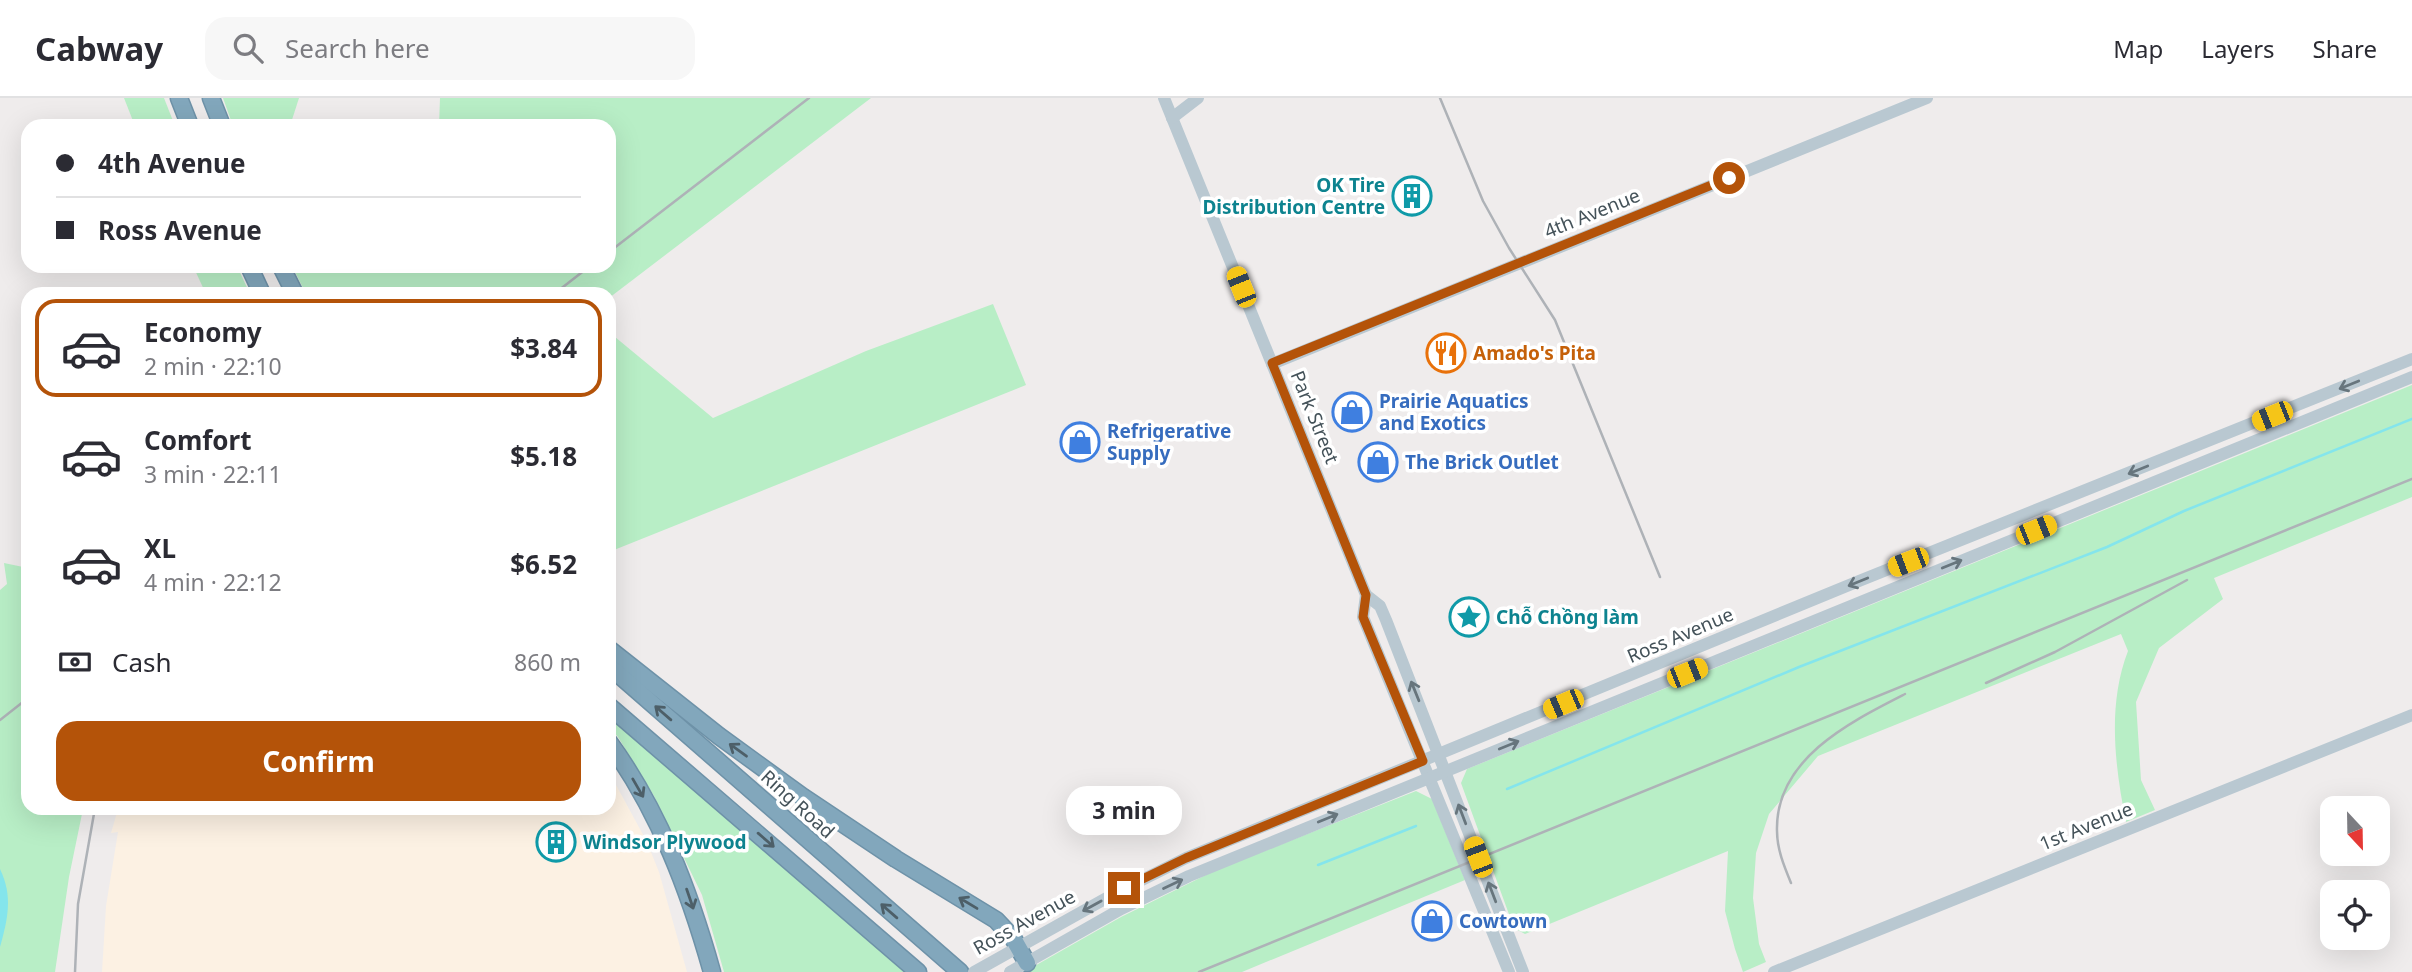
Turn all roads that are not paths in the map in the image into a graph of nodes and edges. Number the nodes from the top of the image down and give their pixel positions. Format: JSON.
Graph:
{"nodes":[{"id":1,"x":179,"y":98,"type":"edge"},
{"id":2,"x":211,"y":98,"type":"edge"},
{"id":3,"x":1164,"y":98,"type":"edge"},
{"id":4,"x":1198,"y":98,"type":"edge"},
{"id":5,"x":1927,"y":98,"type":"edge"},
{"id":6,"x":1172,"y":118,"type":"junction"},
{"id":7,"x":187,"y":119,"type":"edge"},
{"id":8,"x":219,"y":119,"type":"edge"},
{"id":9,"x":2412,"y":359,"type":"edge"},
{"id":10,"x":1272,"y":363,"type":"junction"},
{"id":11,"x":2412,"y":377,"type":"edge"},
{"id":12,"x":1366,"y":595,"type":"junction"},
{"id":13,"x":616,"y":655,"type":"edge"},
{"id":14,"x":616,"y":672,"type":"edge"},
{"id":15,"x":616,"y":712,"type":"edge"},
{"id":16,"x":2412,"y":715,"type":"edge"},
{"id":17,"x":616,"y":752,"type":"edge"},
{"id":18,"x":1440,"y":755,"type":"junction"},
{"id":19,"x":1423,"y":761,"type":"junction"},
{"id":20,"x":1446,"y":770,"type":"junction"},
{"id":21,"x":1430,"y":776,"type":"junction"},
{"id":22,"x":1018,"y":947,"type":"junction"},
{"id":23,"x":1027,"y":963,"type":"junction"},
{"id":24,"x":712,"y":972,"type":"edge"},
{"id":25,"x":918,"y":972,"type":"edge"},
{"id":26,"x":960,"y":972,"type":"edge"},
{"id":27,"x":974,"y":972,"type":"edge"},
{"id":28,"x":1010,"y":972,"type":"edge"},
{"id":29,"x":1509,"y":972,"type":"edge"},
{"id":30,"x":1523,"y":972,"type":"edge"},
{"id":31,"x":1774,"y":972,"type":"edge"}],
"edges":[{"from":1,"to":7,"type":"highway"},
{"from":2,"to":8,"type":"highway"},
{"from":3,"to":6,"type":"main road","name":"Park Street"},
{"from":4,"to":6,"type":"main road"},
{"from":5,"to":10,"type":"main road","name":"4th Avenue"},
{"from":6,"to":10,"type":"main road","name":"Park Street"},
{"from":9,"to":18,"type":"main road","name":"Ross Avenue","one_way":true},
{"from":10,"to":12,"type":"main road","name":"Park Street"},
{"from":20,"to":11,"type":"main road","name":"Ross Avenue","one_way":true},
{"from":18,"to":12,"type":"main road","name":"Park Street","one_way":true},
{"from":12,"to":19,"type":"main road","name":"Park Street"},
{"from":22,"to":13,"type":"highway","one_way":true},
{"from":26,"to":14,"type":"highway","name":"Ring Road","one_way":true},
{"from":15,"to":25,"type":"highway","one_way":true},
{"from":16,"to":31,"type":"main road","name":"1st Avenue"},
{"from":17,"to":24,"type":"highway","one_way":true},
{"from":18,"to":19,"type":"main road","name":"Ross Avenue"},
{"from":18,"to":20,"type":"main road","name":"Park Street"},
{"from":19,"to":21,"type":"main road","name":"Park Street"},
{"from":19,"to":22,"type":"main road","name":"Ross Avenue","one_way":true},
{"from":20,"to":21,"type":"main road","name":"Ross Avenue"},
{"from":30,"to":20,"type":"main road","name":"Park Street","one_way":true},
{"from":23,"to":21,"type":"main road","name":"Ross Avenue","one_way":true},
{"from":21,"to":29,"type":"main road","name":"Park Street"},
{"from":22,"to":23,"type":"highway"},
{"from":22,"to":27,"type":"main road","name":"Ross Avenue"},
{"from":23,"to":28,"type":"main road","name":"Ross Avenue"}]}
